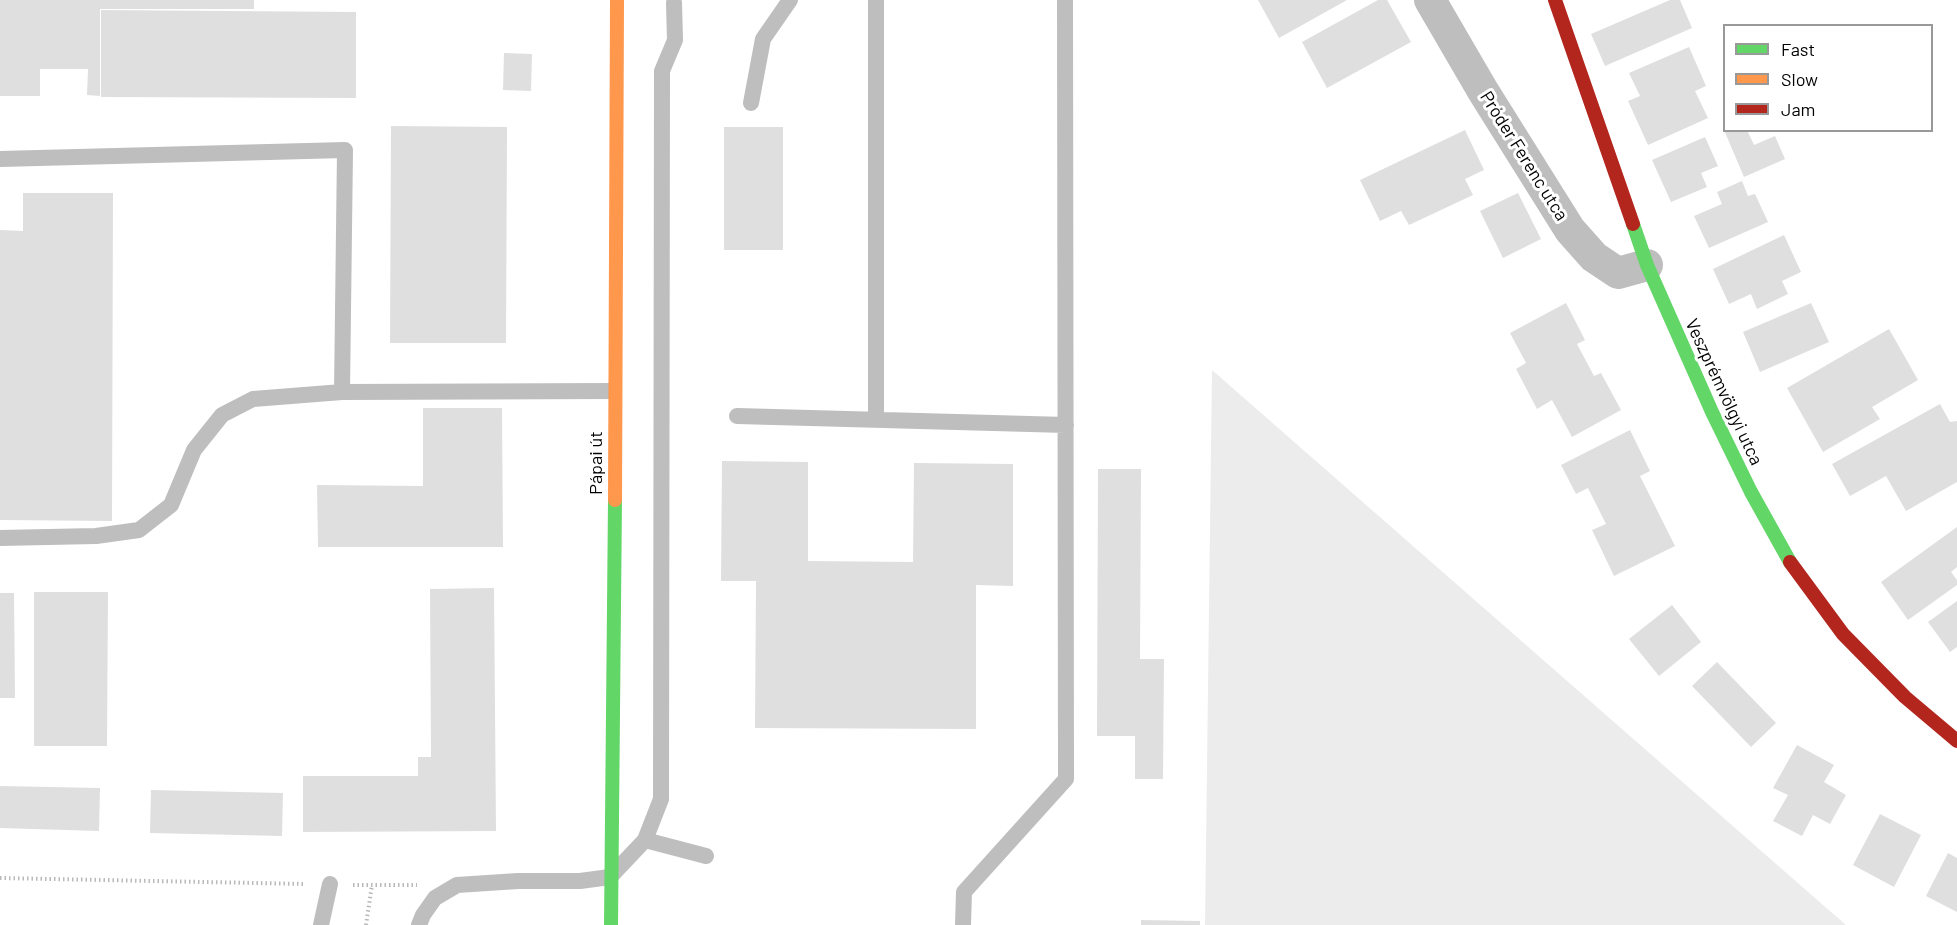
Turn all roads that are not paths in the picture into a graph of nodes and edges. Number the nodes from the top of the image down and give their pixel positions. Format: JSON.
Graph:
{"nodes":[{"id":1,"x":617,"y":0,"type":"edge"},
{"id":2,"x":790,"y":0,"type":"edge"},
{"id":3,"x":876,"y":0,"type":"edge"},
{"id":4,"x":1065,"y":0,"type":"edge"},
{"id":5,"x":1430,"y":0,"type":"edge"},
{"id":6,"x":1555,"y":0,"type":"edge"},
{"id":7,"x":674,"y":3,"type":"dead end"},
{"id":8,"x":751,"y":103,"type":"dead end"},
{"id":9,"x":0,"y":159,"type":"edge"},
{"id":10,"x":1647,"y":265,"type":"junction"},
{"id":11,"x":614,"y":391,"type":"junction"},
{"id":12,"x":342,"y":392,"type":"junction"},
{"id":13,"x":737,"y":416,"type":"dead end"},
{"id":14,"x":876,"y":420,"type":"junction"},
{"id":15,"x":1066,"y":424,"type":"junction"},
{"id":16,"x":0,"y":538,"type":"edge"},
{"id":17,"x":1957,"y":741,"type":"edge"},
{"id":18,"x":645,"y":840,"type":"junction"},
{"id":19,"x":706,"y":856,"type":"dead end"},
{"id":20,"x":610,"y":877,"type":"junction"},
{"id":21,"x":330,"y":885,"type":"road end"},
{"id":22,"x":321,"y":925,"type":"edge"},
{"id":23,"x":419,"y":925,"type":"edge"},
{"id":24,"x":610,"y":925,"type":"edge"},
{"id":25,"x":963,"y":925,"type":"edge"}],
"edges":[{"from":1,"to":11,"type":"main road","name":"Pápai út"},
{"from":2,"to":8,"type":"lane"},
{"from":3,"to":14,"type":"lane"},
{"from":4,"to":15,"type":"lane"},
{"from":5,"to":10,"type":"street","name":"Próder Ferenc utca"},
{"from":6,"to":10,"type":"main road","name":"Veszprémvölgyi utca"},
{"from":7,"to":18,"type":"lane"},
{"from":9,"to":12,"type":"lane"},
{"from":10,"to":17,"type":"main road","name":"Veszprémvölgyi utca"},
{"from":11,"to":12,"type":"lane"},
{"from":11,"to":20,"type":"main road","name":"Pápai út"},
{"from":12,"to":16,"type":"lane"},
{"from":13,"to":14,"type":"lane"},
{"from":14,"to":15,"type":"lane"},
{"from":15,"to":25,"type":"lane"},
{"from":18,"to":19,"type":"lane"},
{"from":18,"to":20,"type":"lane"},
{"from":20,"to":23,"type":"lane"},
{"from":20,"to":24,"type":"main road","name":"Pápai út"},
{"from":21,"to":22,"type":"lane"}]}
